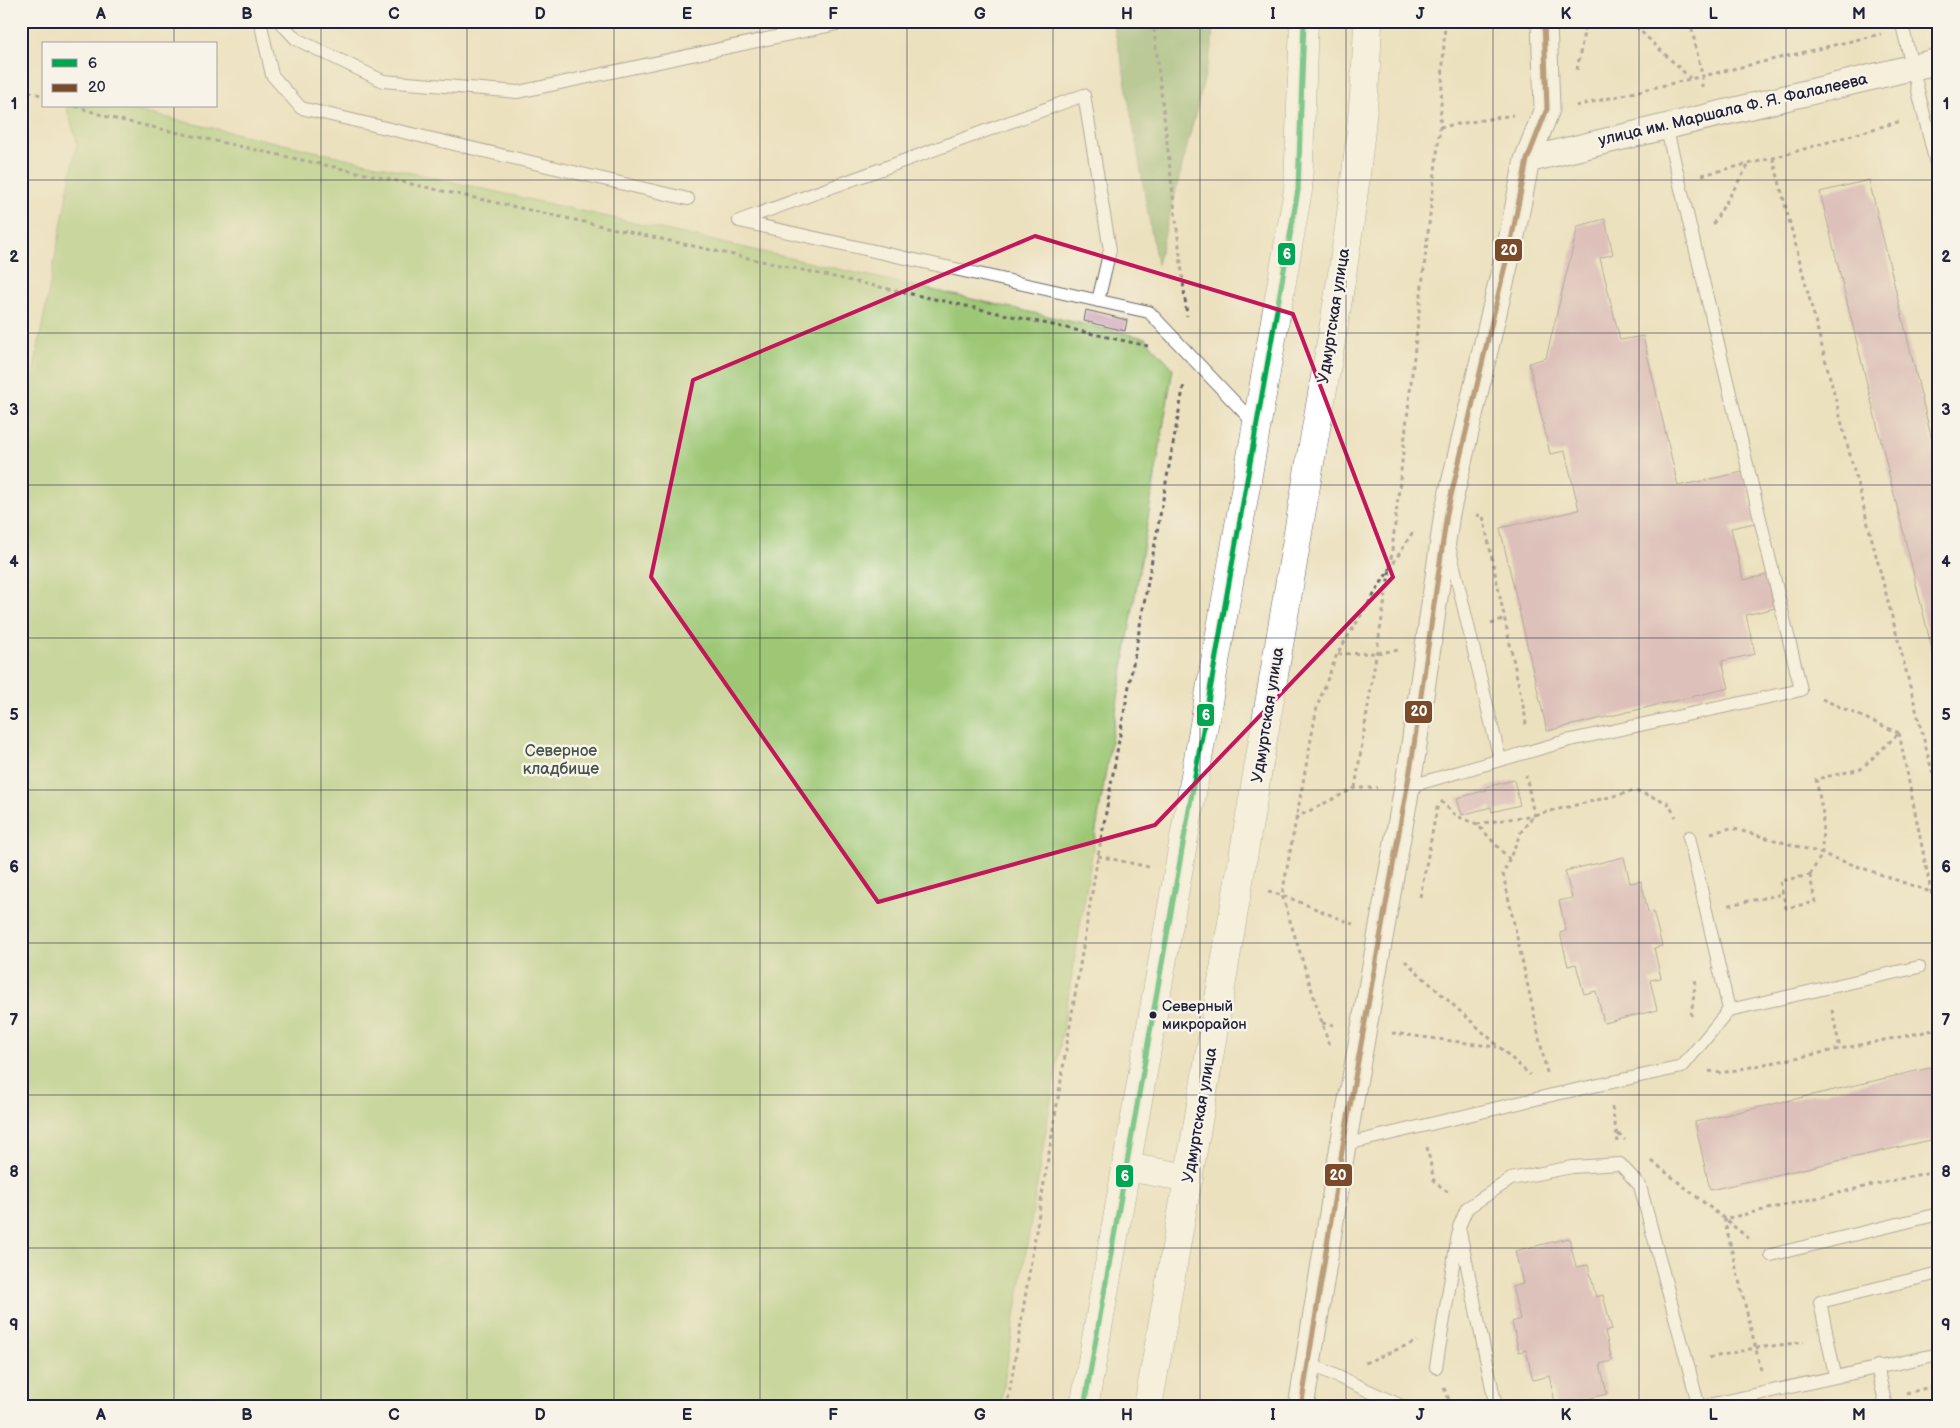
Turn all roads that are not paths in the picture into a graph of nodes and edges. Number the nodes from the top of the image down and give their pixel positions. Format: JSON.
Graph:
{"nodes":[{"id":1,"x":260,"y":21,"type":"edge"},
{"id":2,"x":279,"y":21,"type":"edge"},
{"id":3,"x":851,"y":21,"type":"edge"},
{"id":4,"x":1304,"y":21,"type":"edge"},
{"id":5,"x":1368,"y":21,"type":"edge"},
{"id":6,"x":1544,"y":21,"type":"edge"},
{"id":7,"x":1902,"y":25,"type":"edge"},
{"id":8,"x":1939,"y":61,"type":"edge"},
{"id":9,"x":1913,"y":67,"type":"junction"},
{"id":10,"x":1666,"y":126,"type":"junction"},
{"id":11,"x":1526,"y":160,"type":"junction"},
{"id":12,"x":1939,"y":176,"type":"edge"},
{"id":13,"x":688,"y":199,"type":"dead end"},
{"id":14,"x":1098,"y":301,"type":"junction"},
{"id":15,"x":1256,"y":425,"type":"junction"},
{"id":16,"x":1446,"y":522,"type":"junction"},
{"id":17,"x":1500,"y":760,"type":"junction"},
{"id":18,"x":1406,"y":787,"type":"junction"},
{"id":19,"x":1689,"y":837,"type":"road end"},
{"id":20,"x":1919,"y":967,"type":"dead end"},
{"id":21,"x":1729,"y":1010,"type":"junction"},
{"id":22,"x":1343,"y":1145,"type":"junction"},
{"id":23,"x":1127,"y":1167,"type":"junction"},
{"id":24,"x":1189,"y":1178,"type":"junction"},
{"id":25,"x":1939,"y":1214,"type":"edge"},
{"id":26,"x":1459,"y":1227,"type":"junction"},
{"id":27,"x":1771,"y":1255,"type":"road end"},
{"id":28,"x":1939,"y":1274,"type":"edge"},
{"id":29,"x":1939,"y":1354,"type":"edge"},
{"id":30,"x":1308,"y":1363,"type":"junction"},
{"id":31,"x":1877,"y":1366,"type":"junction"},
{"id":32,"x":1436,"y":1367,"type":"dead end"},
{"id":33,"x":1835,"y":1376,"type":"junction"},
{"id":34,"x":1084,"y":1407,"type":"edge"},
{"id":35,"x":1148,"y":1407,"type":"edge"},
{"id":36,"x":1301,"y":1407,"type":"edge"},
{"id":37,"x":1404,"y":1407,"type":"edge"},
{"id":38,"x":1496,"y":1407,"type":"edge"},
{"id":39,"x":1699,"y":1407,"type":"edge"},
{"id":40,"x":1886,"y":1407,"type":"edge"}],
"edges":[{"from":1,"to":13,"type":"lane"},
{"from":2,"to":3,"type":"lane"},
{"from":4,"to":15,"type":"main road"},
{"from":5,"to":24,"type":"main road","name":"Удмуртская улица"},
{"from":6,"to":11,"type":"street"},
{"from":7,"to":9,"type":"lane"},
{"from":8,"to":9,"type":"street","name":"улица им. Маршала Ф. Я. Фалалеева"},
{"from":9,"to":10,"type":"street","name":"улица им. Маршала Ф. Я. Фалалеева"},
{"from":9,"to":12,"type":"lane"},
{"from":10,"to":11,"type":"street","name":"улица им. Маршала Ф. Я. Фалалеева"},
{"from":10,"to":17,"type":"lane"},
{"from":11,"to":16,"type":"street"},
{"from":14,"to":14,"type":"lane"},
{"from":14,"to":15,"type":"lane"},
{"from":15,"to":23,"type":"main road"},
{"from":16,"to":17,"type":"lane"},
{"from":16,"to":18,"type":"street"},
{"from":17,"to":18,"type":"lane"},
{"from":18,"to":22,"type":"street"},
{"from":19,"to":21,"type":"lane"},
{"from":20,"to":21,"type":"lane"},
{"from":21,"to":22,"type":"lane"},
{"from":22,"to":30,"type":"street"},
{"from":23,"to":24,"type":"main road"},
{"from":23,"to":34,"type":"main road"},
{"from":24,"to":35,"type":"main road","name":"Удмуртская улица"},
{"from":25,"to":27,"type":"lane"},
{"from":26,"to":32,"type":"lane"},
{"from":26,"to":38,"type":"lane"},
{"from":26,"to":39,"type":"lane"},
{"from":28,"to":33,"type":"lane"},
{"from":29,"to":31,"type":"lane"},
{"from":30,"to":36,"type":"street"},
{"from":30,"to":37,"type":"lane"},
{"from":31,"to":33,"type":"lane"},
{"from":31,"to":40,"type":"lane"},
{"from":33,"to":39,"type":"lane"}]}
